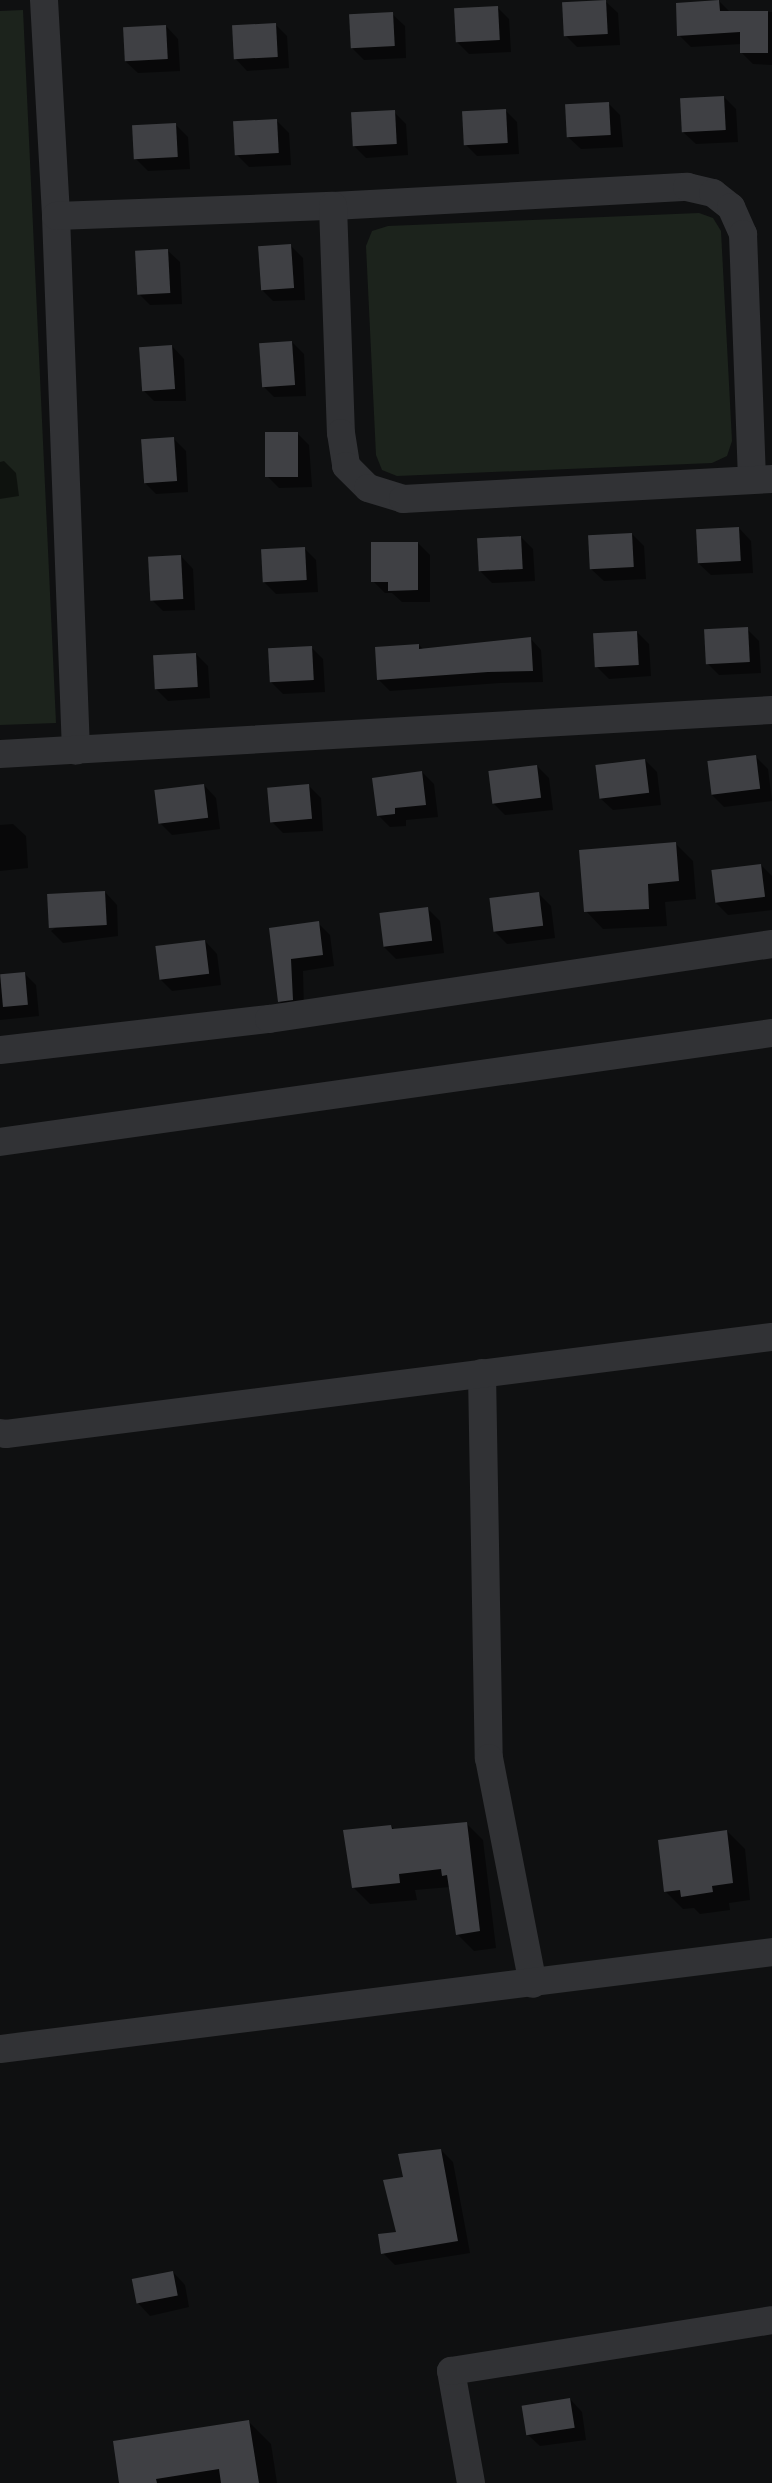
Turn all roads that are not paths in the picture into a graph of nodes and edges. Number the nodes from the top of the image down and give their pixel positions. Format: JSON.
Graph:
{"nodes":[{"id":1,"x":44,"y":0,"type":"edge"},
{"id":2,"x":333,"y":206,"type":"junction"},
{"id":3,"x":56,"y":216,"type":"junction"},
{"id":4,"x":762,"y":479,"type":"edge"},
{"id":5,"x":772,"y":710,"type":"edge"},
{"id":6,"x":76,"y":751,"type":"junction"},
{"id":7,"x":0,"y":754,"type":"edge"},
{"id":8,"x":772,"y":944,"type":"edge"},
{"id":9,"x":772,"y":1033,"type":"edge"},
{"id":10,"x":0,"y":1050,"type":"edge"},
{"id":11,"x":0,"y":1142,"type":"edge"},
{"id":12,"x":772,"y":1337,"type":"edge"},
{"id":13,"x":482,"y":1373,"type":"junction"},
{"id":14,"x":2,"y":1435,"type":"edge"},
{"id":15,"x":772,"y":1952,"type":"edge"},
{"id":16,"x":532,"y":1984,"type":"junction"},
{"id":17,"x":0,"y":2049,"type":"edge"},
{"id":18,"x":772,"y":2320,"type":"edge"},
{"id":19,"x":471,"y":2483,"type":"edge"}],
"edges":[{"from":1,"to":3,"type":"street"},
{"from":2,"to":3,"type":"street"},
{"from":2,"to":4,"type":"street"},
{"from":2,"to":4,"type":"street"},
{"from":3,"to":6,"type":"street"},
{"from":5,"to":6,"type":"street"},
{"from":6,"to":7,"type":"street"},
{"from":8,"to":10,"type":"street"},
{"from":9,"to":11,"type":"street"},
{"from":12,"to":13,"type":"street"},
{"from":13,"to":14,"type":"street"},
{"from":13,"to":16,"type":"street"},
{"from":15,"to":16,"type":"street"},
{"from":16,"to":17,"type":"street"},
{"from":18,"to":19,"type":"street"}]}
